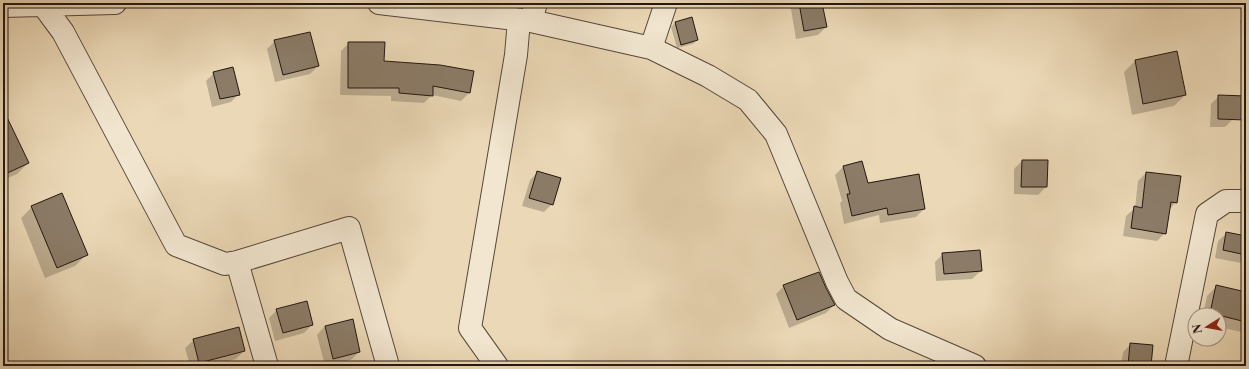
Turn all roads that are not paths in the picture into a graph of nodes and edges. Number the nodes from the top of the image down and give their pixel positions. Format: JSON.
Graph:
{"nodes":[{"id":1,"x":115,"y":3,"type":"edge"},
{"id":2,"x":379,"y":3,"type":"edge"},
{"id":3,"x":666,"y":3,"type":"edge"},
{"id":4,"x":43,"y":5,"type":"junction"},
{"id":5,"x":3,"y":6,"type":"edge"},
{"id":6,"x":528,"y":15,"type":"edge"},
{"id":7,"x":651,"y":48,"type":"junction"},
{"id":8,"x":1246,"y":201,"type":"edge"},
{"id":9,"x":237,"y":262,"type":"junction"},
{"id":10,"x":267,"y":366,"type":"edge"},
{"id":11,"x":388,"y":366,"type":"edge"},
{"id":12,"x":497,"y":366,"type":"edge"},
{"id":13,"x":975,"y":366,"type":"edge"},
{"id":14,"x":1176,"y":366,"type":"edge"}],
"edges":[{"from":1,"to":4,"type":"street"},
{"from":2,"to":6,"type":"street"},
{"from":3,"to":7,"type":"street"},
{"from":4,"to":5,"type":"street"},
{"from":4,"to":9,"type":"street"},
{"from":6,"to":7,"type":"street"},
{"from":6,"to":12,"type":"street"},
{"from":7,"to":13,"type":"street"},
{"from":8,"to":14,"type":"street"},
{"from":9,"to":10,"type":"street"},
{"from":9,"to":11,"type":"street"}]}
